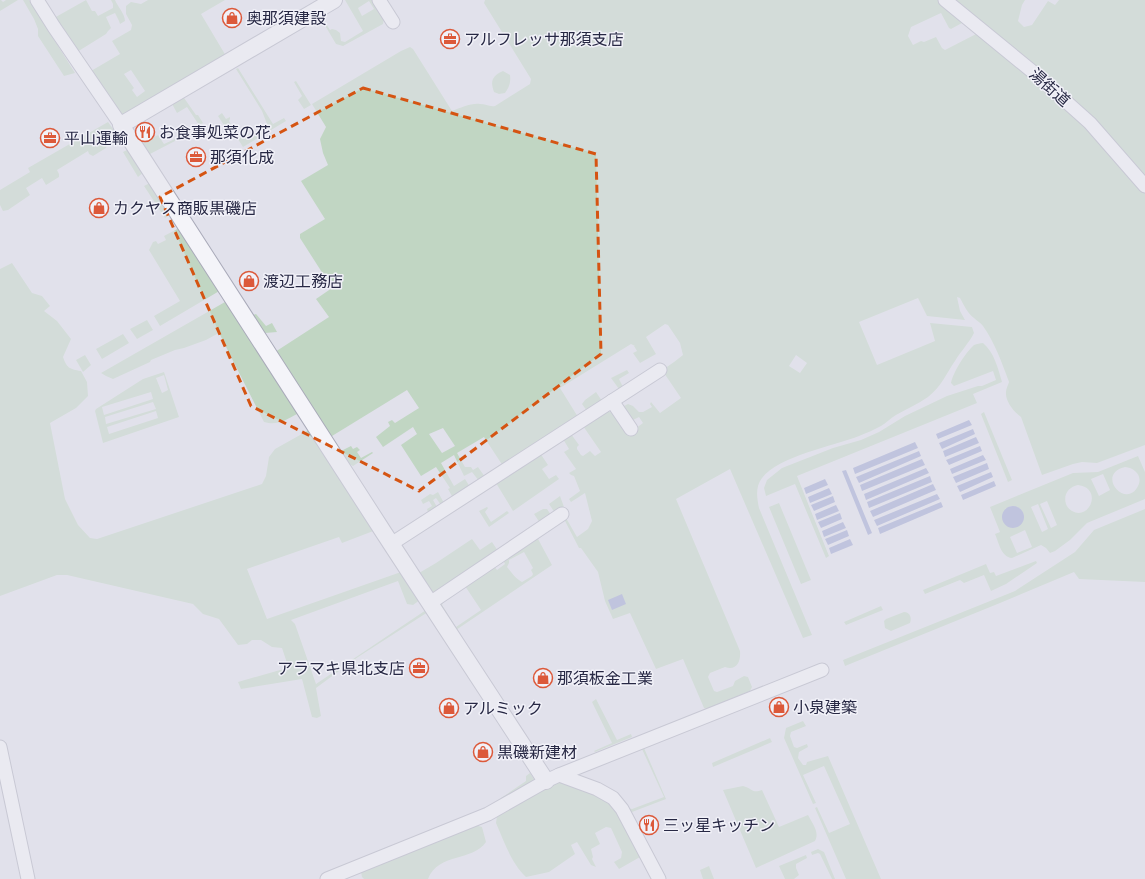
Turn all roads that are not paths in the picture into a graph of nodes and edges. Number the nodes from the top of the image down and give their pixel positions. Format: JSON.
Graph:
{"nodes":[{"id":1,"x":37,"y":0,"type":"edge"},
{"id":2,"x":334,"y":0,"type":"edge"},
{"id":3,"x":379,"y":0,"type":"edge"},
{"id":4,"x":945,"y":0,"type":"edge"},
{"id":5,"x":392,"y":22,"type":"dead end"},
{"id":6,"x":121,"y":125,"type":"junction"},
{"id":7,"x":1145,"y":186,"type":"edge"},
{"id":8,"x":660,"y":370,"type":"dead end"},
{"id":9,"x":612,"y":401,"type":"junction"},
{"id":10,"x":631,"y":429,"type":"dead end"},
{"id":11,"x":562,"y":514,"type":"dead end"},
{"id":12,"x":391,"y":544,"type":"junction"},
{"id":13,"x":430,"y":603,"type":"junction"},
{"id":14,"x":822,"y":670,"type":"dead end"},
{"id":15,"x":0,"y":747,"type":"edge"},
{"id":16,"x":552,"y":778,"type":"junction"},
{"id":17,"x":28,"y":879,"type":"edge"},
{"id":18,"x":328,"y":879,"type":"edge"},
{"id":19,"x":658,"y":879,"type":"edge"}],
"edges":[{"from":1,"to":6,"type":"street"},
{"from":2,"to":6,"type":"street"},
{"from":3,"to":5,"type":"street"},
{"from":4,"to":7,"type":"street","name":"湯街道"},
{"from":6,"to":12,"type":"street"},
{"from":8,"to":9,"type":"street"},
{"from":9,"to":10,"type":"street"},
{"from":9,"to":12,"type":"street"},
{"from":11,"to":13,"type":"street"},
{"from":12,"to":13,"type":"street"},
{"from":13,"to":16,"type":"street"},
{"from":14,"to":16,"type":"street"},
{"from":15,"to":17,"type":"street"},
{"from":16,"to":18,"type":"street"},
{"from":16,"to":19,"type":"street"}]}
